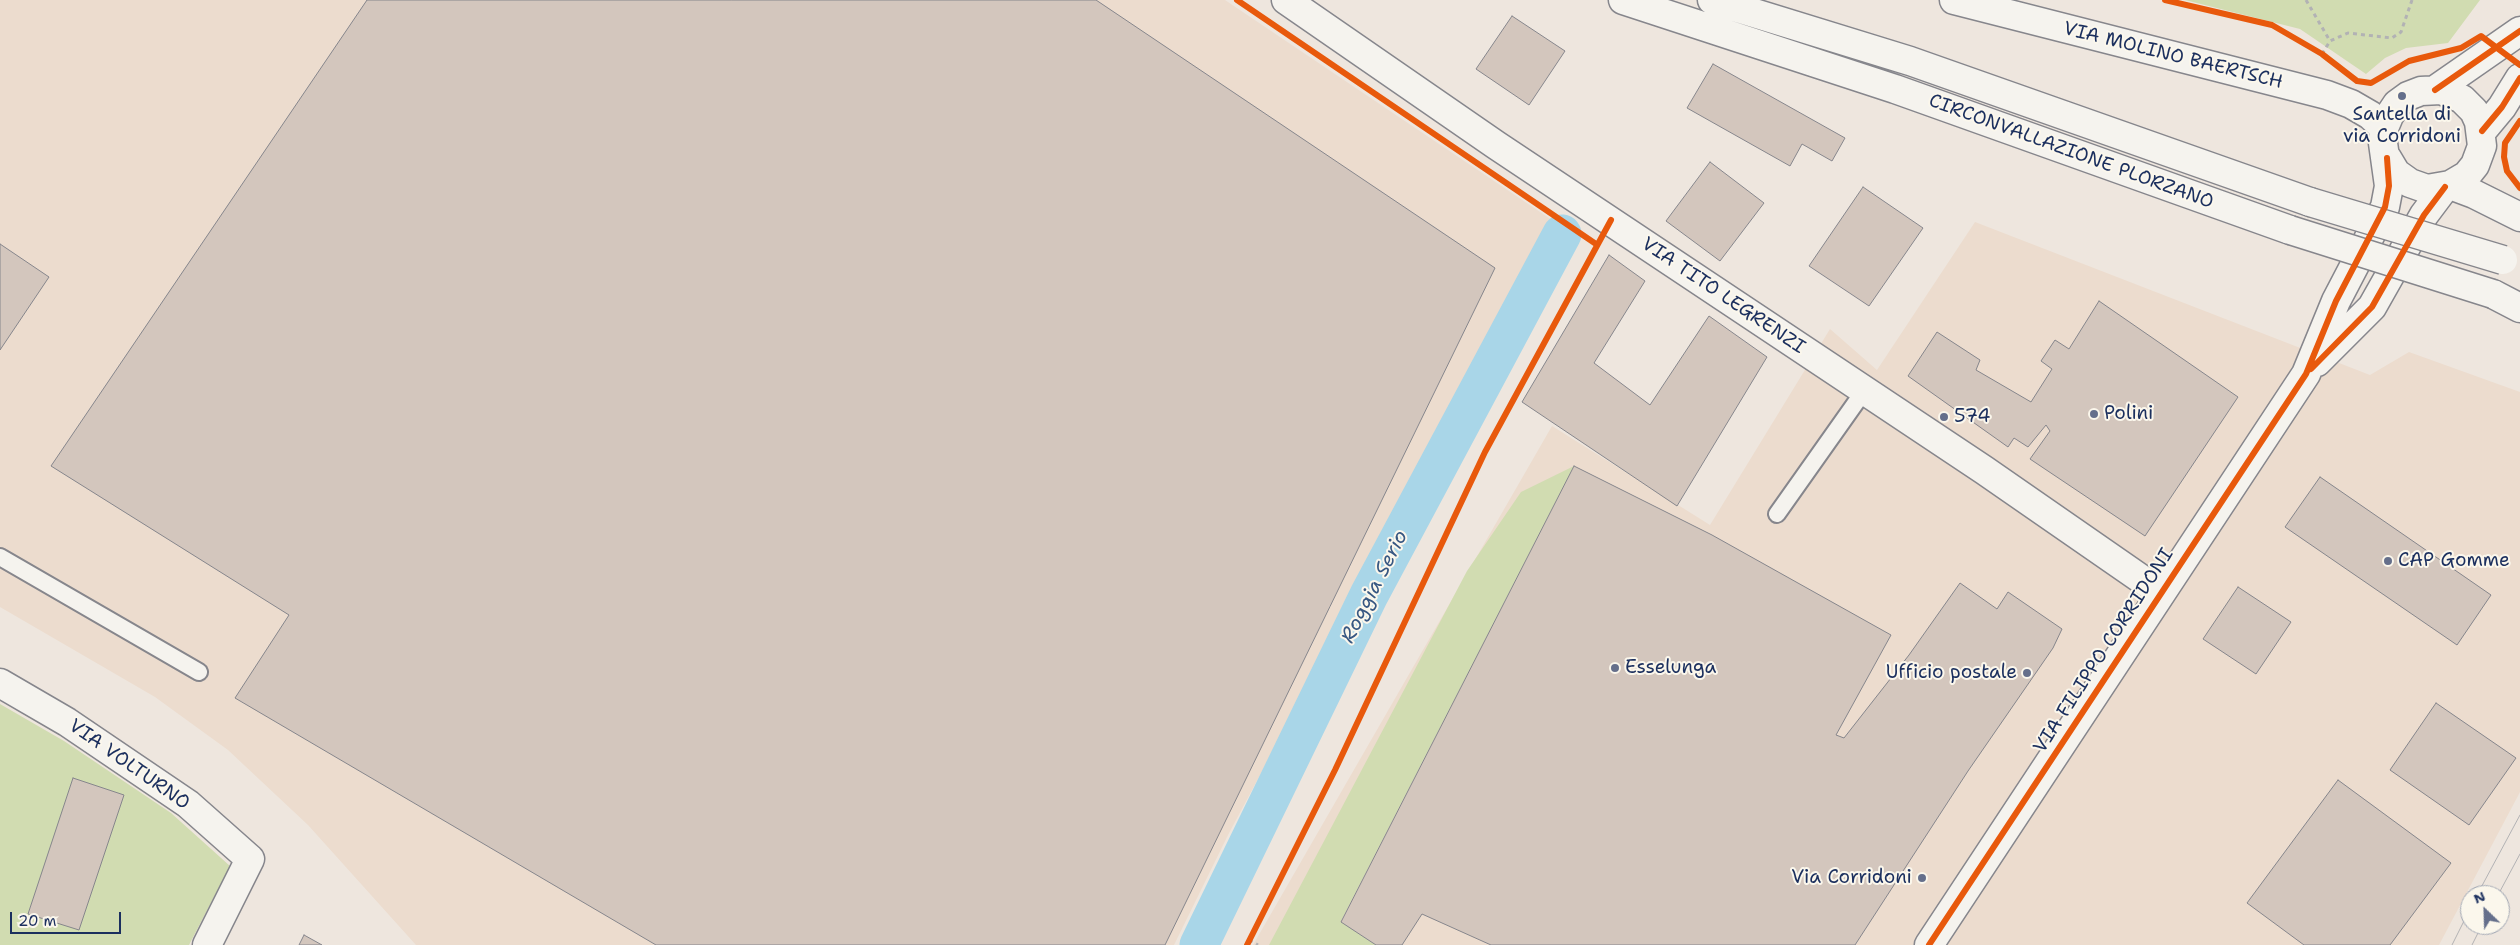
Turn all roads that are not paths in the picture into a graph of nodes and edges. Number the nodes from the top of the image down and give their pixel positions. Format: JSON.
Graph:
{"nodes":[{"id":1,"x":1286,"y":0,"type":"edge"},
{"id":2,"x":1623,"y":0,"type":"edge"},
{"id":3,"x":1712,"y":0,"type":"edge"},
{"id":4,"x":1954,"y":0,"type":"edge"},
{"id":5,"x":2520,"y":31,"type":"edge"},
{"id":6,"x":2520,"y":78,"type":"edge"},
{"id":7,"x":2435,"y":90,"type":"junction"},
{"id":8,"x":2384,"y":128,"type":"junction"},
{"id":9,"x":2481,"y":142,"type":"junction"},
{"id":10,"x":2386,"y":158,"type":"junction"},
{"id":11,"x":2448,"y":186,"type":"junction"},
{"id":12,"x":2514,"y":213,"type":"edge"},
{"id":13,"x":2511,"y":262,"type":"edge"},
{"id":14,"x":2493,"y":294,"type":"junction"},
{"id":15,"x":2520,"y":302,"type":"edge"},
{"id":16,"x":2520,"y":308,"type":"edge"},
{"id":17,"x":2306,"y":374,"type":"junction"},
{"id":18,"x":1864,"y":391,"type":"junction"},
{"id":19,"x":1777,"y":514,"type":"dead end"},
{"id":20,"x":0,"y":557,"type":"edge"},
{"id":21,"x":2160,"y":592,"type":"junction"},
{"id":22,"x":199,"y":672,"type":"dead end"},
{"id":23,"x":0,"y":682,"type":"edge"},
{"id":24,"x":207,"y":945,"type":"edge"},
{"id":25,"x":1929,"y":945,"type":"edge"}],
"edges":[{"from":1,"to":18,"type":"main road","name":"VIA TITO LEGRENZI"},
{"from":2,"to":14,"type":"main road","name":"CIRCONVALLAZIONE PLORZANO","bridge":true},
{"from":3,"to":13,"type":"main road","name":"CIRCONVALLAZIONE PLORZANO","bridge":true},
{"from":4,"to":8,"type":"main road","name":"VIA MOLINO BAERTSCH"},
{"from":5,"to":7,"type":"main road"},
{"from":6,"to":9,"type":"main road","name":"VIA FILIPPO CORRIDONI"},
{"from":7,"to":8,"type":"main road"},
{"from":7,"to":9,"type":"main road"},
{"from":8,"to":10,"type":"main road","name":"VIA FILIPPO CORRIDONI"},
{"from":9,"to":11,"type":"main road","name":"VIA FILIPPO CORRIDONI"},
{"from":9,"to":12,"type":"main road"},
{"from":10,"to":11,"type":"main road"},
{"from":10,"to":17,"type":"main road","name":"VIA FILIPPO CORRIDONI"},
{"from":11,"to":12,"type":"main road"},
{"from":11,"to":17,"type":"main road","name":"VIA FILIPPO CORRIDONI"},
{"from":14,"to":15,"type":"main road","name":"CIRCONVALLAZIONE PLORZANO"},
{"from":14,"to":16,"type":"main road"},
{"from":17,"to":21,"type":"main road","name":"VIA FILIPPO CORRIDONI"},
{"from":18,"to":19,"type":"lane"},
{"from":18,"to":21,"type":"main road","name":"VIA TITO LEGRENZI"},
{"from":20,"to":22,"type":"lane"},
{"from":21,"to":25,"type":"main road","name":"VIA FILIPPO CORRIDONI"},
{"from":23,"to":24,"type":"main road","name":"VIA VOLTURNO"}]}
